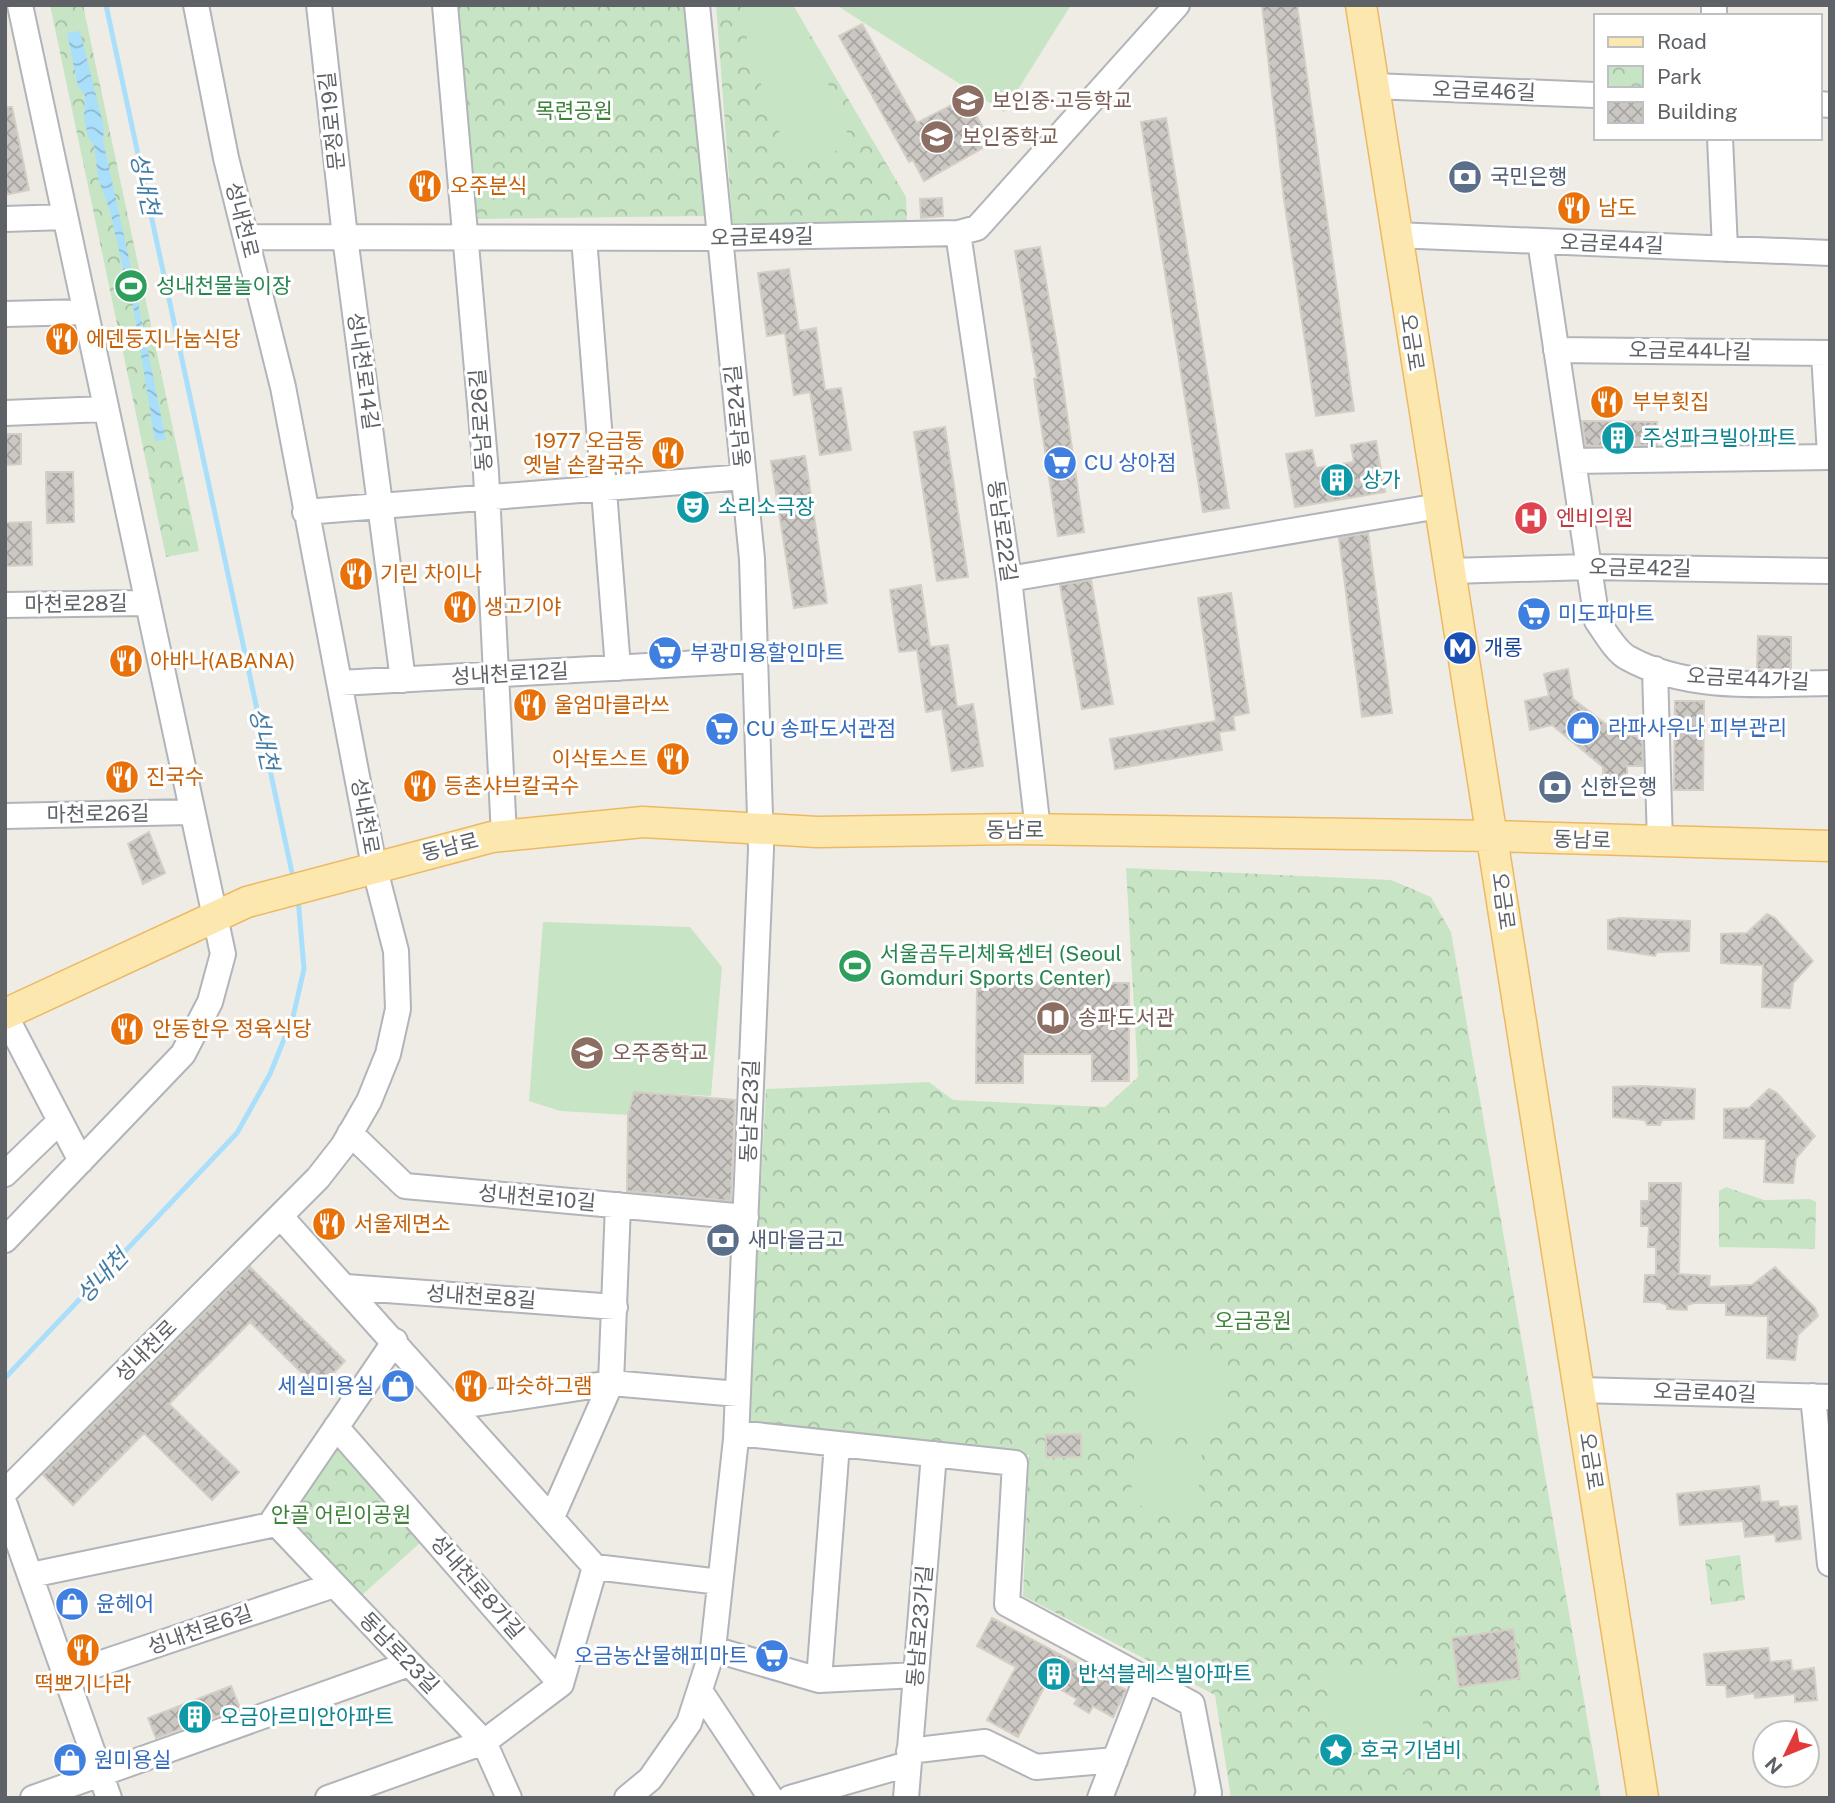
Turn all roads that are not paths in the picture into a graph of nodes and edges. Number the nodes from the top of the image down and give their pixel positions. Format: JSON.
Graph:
{"nodes":[{"id":1,"x":20,"y":5,"type":"edge"},
{"id":2,"x":196,"y":5,"type":"edge"},
{"id":3,"x":319,"y":5,"type":"edge"},
{"id":4,"x":445,"y":5,"type":"edge"},
{"id":5,"x":697,"y":5,"type":"edge"},
{"id":6,"x":1177,"y":5,"type":"edge"},
{"id":7,"x":1361,"y":5,"type":"edge"},
{"id":8,"x":1373,"y":86,"type":"junction"},
{"id":9,"x":1594,"y":95,"type":"edge"},
{"id":10,"x":1720,"y":140,"type":"edge"},
{"id":11,"x":65,"y":217,"type":"junction"},
{"id":12,"x":5,"y":219,"type":"edge"},
{"id":13,"x":958,"y":233,"type":"junction"},
{"id":14,"x":1395,"y":235,"type":"junction"},
{"id":15,"x":246,"y":237,"type":"junction"},
{"id":16,"x":345,"y":237,"type":"junction"},
{"id":17,"x":466,"y":237,"type":"junction"},
{"id":18,"x":584,"y":238,"type":"junction"},
{"id":19,"x":720,"y":238,"type":"junction"},
{"id":20,"x":1539,"y":241,"type":"junction"},
{"id":21,"x":1725,"y":249,"type":"junction"},
{"id":22,"x":1830,"y":253,"type":"edge"},
{"id":23,"x":85,"y":312,"type":"junction"},
{"id":24,"x":5,"y":314,"type":"edge"},
{"id":25,"x":1556,"y":350,"type":"junction"},
{"id":26,"x":1827,"y":353,"type":"edge"},
{"id":27,"x":105,"y":409,"type":"junction"},
{"id":28,"x":5,"y":413,"type":"edge"},
{"id":29,"x":1830,"y":456,"type":"edge"},
{"id":30,"x":1573,"y":461,"type":"junction"},
{"id":31,"x":744,"y":477,"type":"junction"},
{"id":32,"x":603,"y":488,"type":"junction"},
{"id":33,"x":486,"y":499,"type":"junction"},
{"id":34,"x":381,"y":506,"type":"junction"},
{"id":35,"x":1439,"y":506,"type":"junction"},
{"id":36,"x":305,"y":512,"type":"junction"},
{"id":37,"x":1588,"y":567,"type":"junction"},
{"id":38,"x":1450,"y":571,"type":"junction"},
{"id":39,"x":1830,"y":571,"type":"edge"},
{"id":40,"x":1009,"y":579,"type":"junction"},
{"id":41,"x":146,"y":603,"type":"junction"},
{"id":42,"x":5,"y":605,"type":"edge"},
{"id":43,"x":755,"y":660,"type":"junction"},
{"id":44,"x":618,"y":667,"type":"junction"},
{"id":45,"x":1655,"y":669,"type":"junction"},
{"id":46,"x":496,"y":674,"type":"junction"},
{"id":47,"x":402,"y":680,"type":"junction"},
{"id":48,"x":340,"y":683,"type":"junction"},
{"id":49,"x":1830,"y":683,"type":"edge"},
{"id":50,"x":190,"y":811,"type":"junction"},
{"id":51,"x":5,"y":816,"type":"edge"},
{"id":52,"x":761,"y":829,"type":"junction"},
{"id":53,"x":1038,"y":830,"type":"junction"},
{"id":54,"x":504,"y":836,"type":"junction"},
{"id":55,"x":1493,"y":836,"type":"junction"},
{"id":56,"x":1660,"y":843,"type":"junction"},
{"id":57,"x":1830,"y":846,"type":"edge"},
{"id":58,"x":374,"y":866,"type":"junction"},
{"id":59,"x":213,"y":918,"type":"junction"},
{"id":60,"x":5,"y":1015,"type":"edge"},
{"id":61,"x":60,"y":1121,"type":"junction"},
{"id":62,"x":350,"y":1133,"type":"junction"},
{"id":63,"x":81,"y":1161,"type":"junction"},
{"id":64,"x":5,"y":1174,"type":"edge"},
{"id":65,"x":618,"y":1205,"type":"junction"},
{"id":66,"x":281,"y":1217,"type":"junction"},
{"id":67,"x":746,"y":1217,"type":"junction"},
{"id":68,"x":5,"y":1240,"type":"edge"},
{"id":69,"x":346,"y":1287,"type":"junction"},
{"id":70,"x":615,"y":1307,"type":"junction"},
{"id":71,"x":395,"y":1340,"type":"junction"},
{"id":72,"x":611,"y":1383,"type":"junction"},
{"id":73,"x":1580,"y":1390,"type":"junction"},
{"id":74,"x":738,"y":1394,"type":"junction"},
{"id":75,"x":1821,"y":1396,"type":"edge"},
{"id":76,"x":454,"y":1407,"type":"junction"},
{"id":77,"x":337,"y":1427,"type":"junction"},
{"id":78,"x":737,"y":1433,"type":"junction"},
{"id":79,"x":837,"y":1444,"type":"junction"},
{"id":80,"x":934,"y":1454,"type":"junction"},
{"id":81,"x":5,"y":1492,"type":"edge"},
{"id":82,"x":5,"y":1505,"type":"edge"},
{"id":83,"x":552,"y":1517,"type":"junction"},
{"id":84,"x":275,"y":1522,"type":"junction"},
{"id":85,"x":1830,"y":1564,"type":"edge"},
{"id":86,"x":595,"y":1567,"type":"junction"},
{"id":87,"x":31,"y":1575,"type":"junction"},
{"id":88,"x":720,"y":1582,"type":"junction"},
{"id":89,"x":334,"y":1585,"type":"junction"},
{"id":90,"x":713,"y":1650,"type":"junction"},
{"id":91,"x":409,"y":1664,"type":"junction"},
{"id":92,"x":66,"y":1675,"type":"junction"},
{"id":93,"x":916,"y":1675,"type":"junction"},
{"id":94,"x":1146,"y":1679,"type":"junction"},
{"id":95,"x":819,"y":1680,"type":"junction"},
{"id":96,"x":561,"y":1684,"type":"junction"},
{"id":97,"x":700,"y":1690,"type":"junction"},
{"id":98,"x":484,"y":1742,"type":"junction"},
{"id":99,"x":909,"y":1758,"type":"junction"},
{"id":100,"x":1115,"y":1760,"type":"junction"},
{"id":101,"x":105,"y":1786,"type":"edge"},
{"id":102,"x":33,"y":1798,"type":"edge"},
{"id":103,"x":328,"y":1798,"type":"edge"},
{"id":104,"x":509,"y":1798,"type":"edge"},
{"id":105,"x":627,"y":1798,"type":"edge"},
{"id":106,"x":771,"y":1798,"type":"edge"},
{"id":107,"x":790,"y":1798,"type":"edge"},
{"id":108,"x":906,"y":1798,"type":"edge"},
{"id":109,"x":1100,"y":1798,"type":"edge"},
{"id":110,"x":1207,"y":1798,"type":"edge"},
{"id":111,"x":1643,"y":1798,"type":"edge"}],
"edges":[{"from":1,"to":11,"type":"street"},
{"from":2,"to":15,"type":"street","name":"성내천로"},
{"from":3,"to":16,"type":"street","name":"문정로19길"},
{"from":4,"to":17,"type":"street","name":"동남로26길"},
{"from":5,"to":19,"type":"street","name":"동남로24길"},
{"from":6,"to":13,"type":"street","name":"오금로49길"},
{"from":7,"to":8,"type":"main road","name":"오금로"},
{"from":8,"to":9,"type":"street","name":"오금로46길"},
{"from":8,"to":14,"type":"main road","name":"오금로"},
{"from":10,"to":21,"type":"street"},
{"from":11,"to":12,"type":"street"},
{"from":11,"to":23,"type":"street"},
{"from":13,"to":19,"type":"street","name":"오금로49길"},
{"from":13,"to":40,"type":"street","name":"동남로22길"},
{"from":14,"to":20,"type":"street","name":"오금로44길"},
{"from":14,"to":35,"type":"main road","name":"오금로"},
{"from":15,"to":16,"type":"street","name":"오금로49길"},
{"from":15,"to":36,"type":"street","name":"성내천로"},
{"from":16,"to":17,"type":"street","name":"오금로49길"},
{"from":16,"to":34,"type":"street","name":"성내천로14길"},
{"from":17,"to":18,"type":"street","name":"오금로49길"},
{"from":17,"to":33,"type":"street","name":"동남로26길"},
{"from":18,"to":19,"type":"street","name":"오금로49길"},
{"from":18,"to":32,"type":"street"},
{"from":19,"to":31,"type":"street","name":"동남로24길"},
{"from":20,"to":21,"type":"street","name":"오금로44길"},
{"from":20,"to":25,"type":"street","name":"오금로44가길"},
{"from":21,"to":22,"type":"street","name":"오금로44길"},
{"from":23,"to":24,"type":"street"},
{"from":23,"to":27,"type":"street"},
{"from":25,"to":26,"type":"street","name":"오금로44나길"},
{"from":25,"to":30,"type":"street","name":"오금로44가길"},
{"from":26,"to":29,"type":"street","name":"오금로44나길"},
{"from":27,"to":28,"type":"street"},
{"from":27,"to":41,"type":"street"},
{"from":29,"to":30,"type":"street"},
{"from":30,"to":37,"type":"street","name":"오금로44가길"},
{"from":31,"to":32,"type":"street"},
{"from":31,"to":43,"type":"street","name":"동남로24길"},
{"from":32,"to":33,"type":"street"},
{"from":32,"to":44,"type":"street"},
{"from":33,"to":34,"type":"street"},
{"from":33,"to":46,"type":"street","name":"동남로26길"},
{"from":34,"to":36,"type":"street"},
{"from":34,"to":47,"type":"street"},
{"from":35,"to":38,"type":"main road","name":"오금로"},
{"from":35,"to":40,"type":"street"},
{"from":36,"to":48,"type":"street","name":"성내천로"},
{"from":37,"to":38,"type":"street","name":"오금로42길"},
{"from":37,"to":39,"type":"street","name":"오금로42길"},
{"from":37,"to":45,"type":"street","name":"오금로44가길"},
{"from":38,"to":55,"type":"main road","name":"오금로"},
{"from":40,"to":53,"type":"street","name":"동남로22길"},
{"from":41,"to":42,"type":"street","name":"마천로28길"},
{"from":41,"to":50,"type":"street"},
{"from":43,"to":44,"type":"street","name":"성내천로12길"},
{"from":43,"to":52,"type":"street","name":"동남로24길"},
{"from":44,"to":46,"type":"street","name":"성내천로12길"},
{"from":45,"to":49,"type":"street","name":"오금로44가길"},
{"from":45,"to":56,"type":"street"},
{"from":46,"to":47,"type":"street","name":"성내천로12길"},
{"from":46,"to":54,"type":"street","name":"동남로26길"},
{"from":47,"to":48,"type":"street","name":"성내천로12길"},
{"from":48,"to":58,"type":"street","name":"성내천로"},
{"from":50,"to":51,"type":"street","name":"마천로26길"},
{"from":50,"to":59,"type":"street"},
{"from":52,"to":53,"type":"main road","name":"동남로"},
{"from":52,"to":54,"type":"main road","name":"동남로"},
{"from":52,"to":67,"type":"street","name":"동남로23길"},
{"from":53,"to":55,"type":"main road","name":"동남로"},
{"from":54,"to":58,"type":"main road","name":"동남로"},
{"from":55,"to":56,"type":"main road","name":"동남로"},
{"from":55,"to":73,"type":"main road","name":"오금로"},
{"from":56,"to":57,"type":"main road","name":"동남로"},
{"from":58,"to":59,"type":"main road","name":"동남로"},
{"from":58,"to":62,"type":"street","name":"성내천로"},
{"from":59,"to":60,"type":"main road"},
{"from":59,"to":63,"type":"street"},
{"from":60,"to":61,"type":"street"},
{"from":61,"to":63,"type":"street"},
{"from":61,"to":64,"type":"street"},
{"from":62,"to":65,"type":"street","name":"성내천로10길"},
{"from":62,"to":66,"type":"street","name":"성내천로"},
{"from":63,"to":68,"type":"street"},
{"from":65,"to":67,"type":"street","name":"성내천로10길"},
{"from":65,"to":70,"type":"street"},
{"from":66,"to":69,"type":"street"},
{"from":66,"to":81,"type":"street","name":"성내천로"},
{"from":67,"to":74,"type":"street","name":"동남로23길"},
{"from":69,"to":70,"type":"street","name":"성내천로8길"},
{"from":69,"to":71,"type":"street"},
{"from":70,"to":72,"type":"street"},
{"from":71,"to":76,"type":"street"},
{"from":71,"to":77,"type":"street"},
{"from":72,"to":74,"type":"street"},
{"from":72,"to":76,"type":"street"},
{"from":72,"to":83,"type":"street"},
{"from":73,"to":75,"type":"street","name":"오금로40길"},
{"from":73,"to":111,"type":"main road","name":"오금로"},
{"from":74,"to":78,"type":"street","name":"동남로23길"},
{"from":75,"to":85,"type":"street"},
{"from":76,"to":83,"type":"street"},
{"from":77,"to":84,"type":"street"},
{"from":77,"to":96,"type":"street","name":"성내천로8가길"},
{"from":78,"to":79,"type":"street"},
{"from":78,"to":88,"type":"street","name":"동남로23길"},
{"from":79,"to":80,"type":"street"},
{"from":79,"to":95,"type":"street"},
{"from":80,"to":93,"type":"street","name":"동남로23가길"},
{"from":80,"to":94,"type":"street"},
{"from":82,"to":87,"type":"street"},
{"from":83,"to":86,"type":"street"},
{"from":84,"to":87,"type":"street"},
{"from":84,"to":89,"type":"street","name":"동남로23길"},
{"from":86,"to":88,"type":"street"},
{"from":86,"to":96,"type":"street"},
{"from":87,"to":92,"type":"street"},
{"from":88,"to":90,"type":"street","name":"동남로23길"},
{"from":89,"to":91,"type":"street","name":"동남로23길"},
{"from":89,"to":92,"type":"street","name":"성내천로6길"},
{"from":90,"to":95,"type":"street"},
{"from":90,"to":97,"type":"street","name":"동남로23길"},
{"from":91,"to":98,"type":"street","name":"동남로23길"},
{"from":91,"to":101,"type":"street"},
{"from":92,"to":101,"type":"street"},
{"from":93,"to":95,"type":"street"},
{"from":93,"to":99,"type":"street","name":"동남로23가길"},
{"from":94,"to":100,"type":"street"},
{"from":94,"to":110,"type":"street"},
{"from":96,"to":98,"type":"street"},
{"from":97,"to":105,"type":"street","name":"동남로23길"},
{"from":97,"to":106,"type":"street"},
{"from":98,"to":103,"type":"street"},
{"from":98,"to":104,"type":"street","name":"동남로23길"},
{"from":99,"to":100,"type":"street"},
{"from":99,"to":107,"type":"street"},
{"from":99,"to":108,"type":"street","name":"동남로23가길"},
{"from":100,"to":109,"type":"street"},
{"from":101,"to":102,"type":"street"}]}
